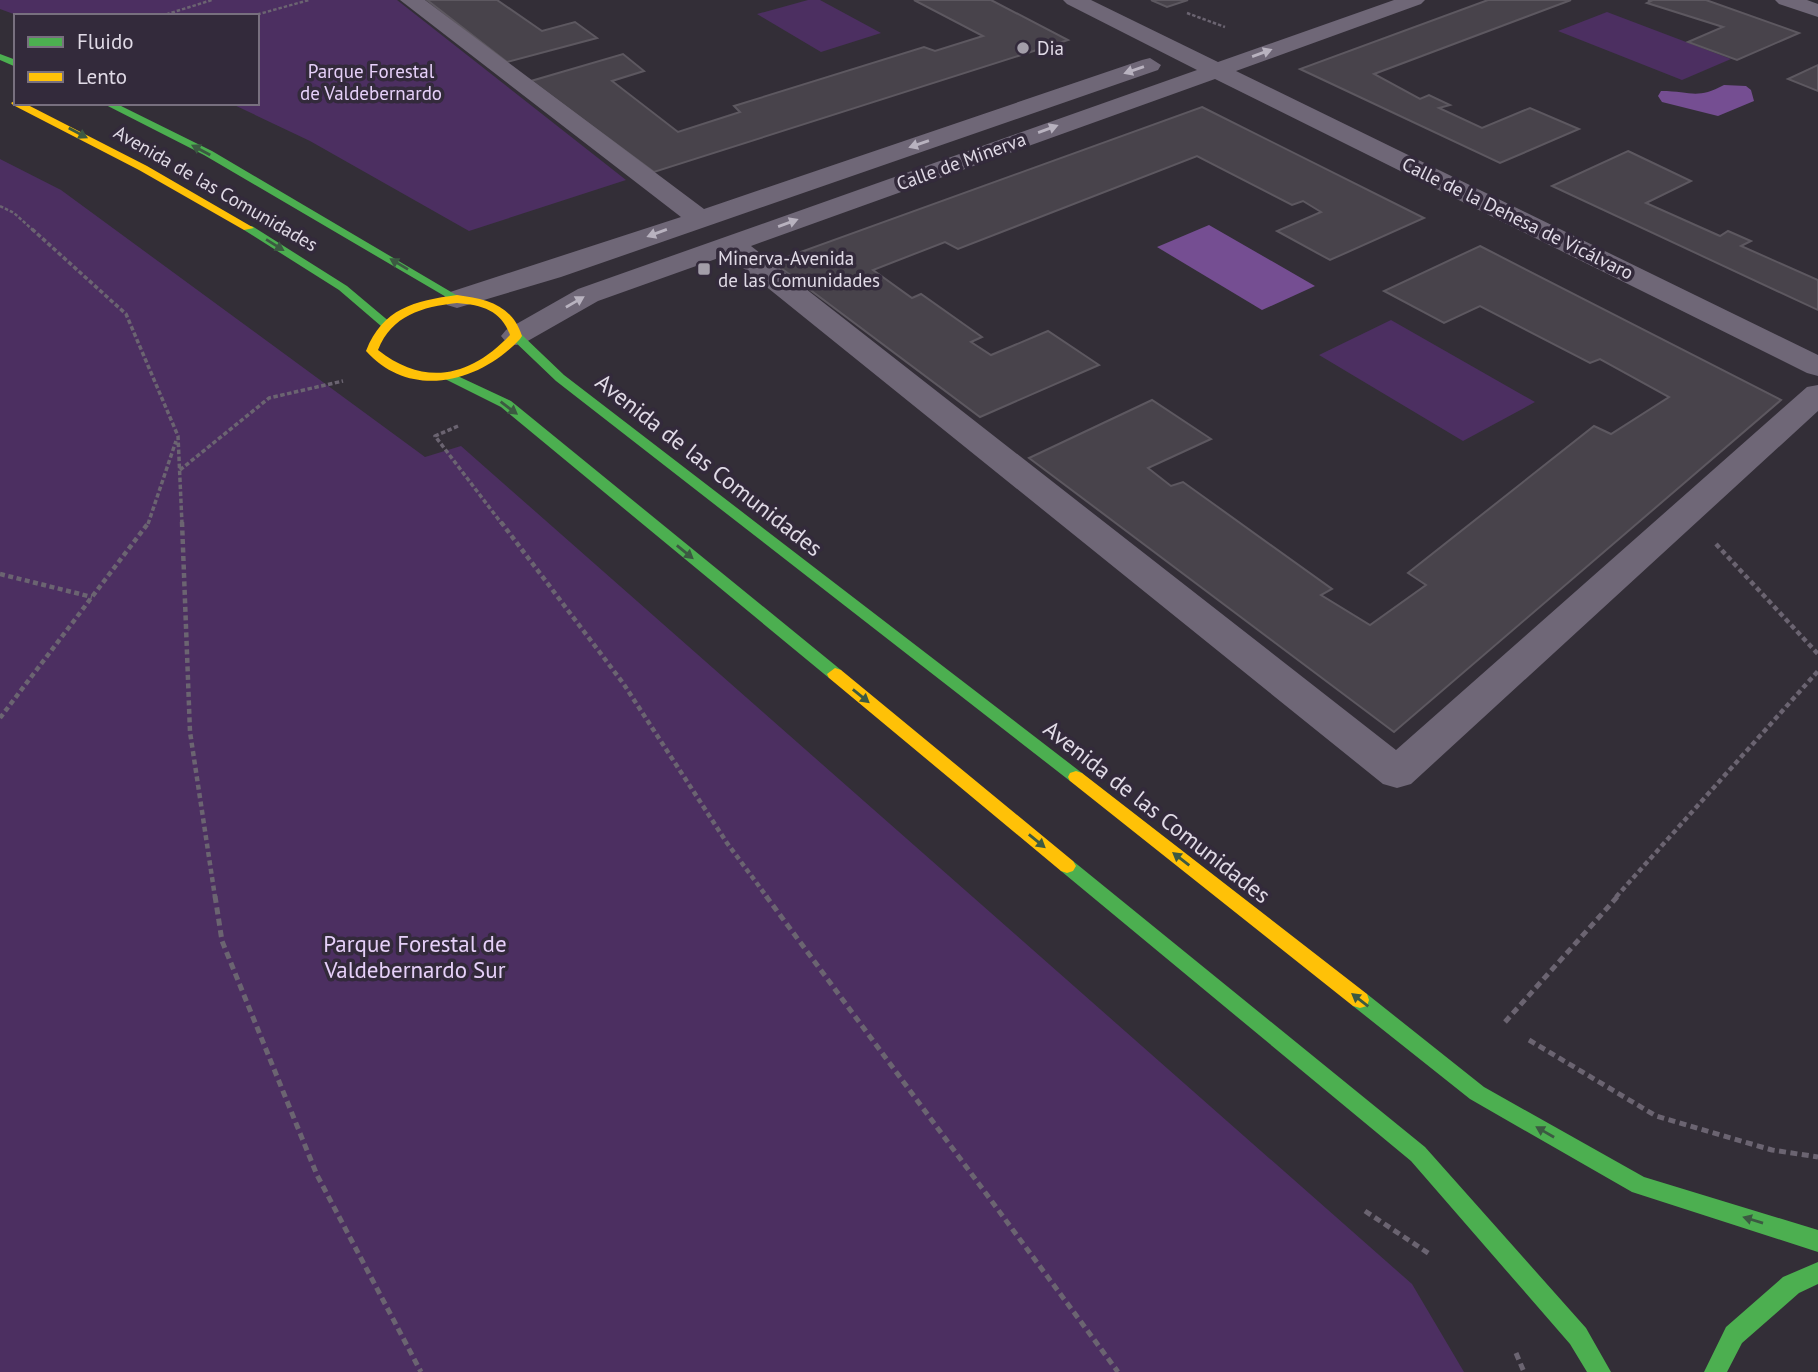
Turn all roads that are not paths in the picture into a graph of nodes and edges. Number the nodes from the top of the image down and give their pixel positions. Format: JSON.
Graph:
{"nodes":[{"id":1,"x":411,"y":0,"type":"edge"},
{"id":2,"x":1074,"y":0,"type":"edge"},
{"id":3,"x":1414,"y":0,"type":"edge"},
{"id":4,"x":1786,"y":0,"type":"edge"},
{"id":5,"x":1818,"y":11,"type":"edge"},
{"id":6,"x":1219,"y":41,"type":"dead end"},
{"id":7,"x":1185,"y":53,"type":"junction"},
{"id":8,"x":1217,"y":69,"type":"junction"},
{"id":9,"x":20,"y":105,"type":"edge"},
{"id":10,"x":111,"y":105,"type":"edge"},
{"id":11,"x":699,"y":218,"type":"junction"},
{"id":12,"x":731,"y":243,"type":"junction"},
{"id":13,"x":457,"y":299,"type":"junction"},
{"id":14,"x":385,"y":323,"type":"junction"},
{"id":15,"x":516,"y":336,"type":"junction"},
{"id":16,"x":1818,"y":366,"type":"edge"},
{"id":17,"x":449,"y":376,"type":"junction"},
{"id":18,"x":1818,"y":394,"type":"edge"},
{"id":19,"x":1818,"y":1241,"type":"edge"},
{"id":20,"x":1818,"y":1273,"type":"edge"},
{"id":21,"x":1600,"y":1372,"type":"edge"},
{"id":22,"x":1714,"y":1372,"type":"edge"}],
"edges":[{"from":1,"to":11,"type":"street"},
{"from":2,"to":7,"type":"street"},
{"from":8,"to":3,"type":"street","name":"Calle de Minerva","one_way":true},
{"from":4,"to":5,"type":"street"},
{"from":6,"to":7,"type":"street","name":"Calle de Minerva"},
{"from":7,"to":8,"type":"street","name":"Calle de la Dehesa de Vicálvaro"},
{"from":7,"to":11,"type":"street","name":"Calle de Minerva","one_way":true},
{"from":12,"to":8,"type":"street","name":"Calle de Minerva","one_way":true},
{"from":8,"to":16,"type":"street","name":"Calle de la Dehesa de Vicálvaro"},
{"from":9,"to":14,"type":"street","name":"Avenida de las Comunidades","one_way":true},
{"from":13,"to":10,"type":"street","name":"Avenida de las Comunidades","one_way":true},
{"from":11,"to":13,"type":"street","name":"Calle de Minerva","one_way":true},
{"from":15,"to":12,"type":"street","name":"Calle de Minerva","one_way":true},
{"from":12,"to":18,"type":"street"},
{"from":13,"to":14,"type":"street"},
{"from":13,"to":15,"type":"street","name":"Avenida de las Comunidades"},
{"from":14,"to":17,"type":"street"},
{"from":15,"to":17,"type":"street"},
{"from":19,"to":15,"type":"street","name":"Avenida de las Comunidades","one_way":true},
{"from":17,"to":21,"type":"street","one_way":true},
{"from":20,"to":22,"type":"street"}]}
